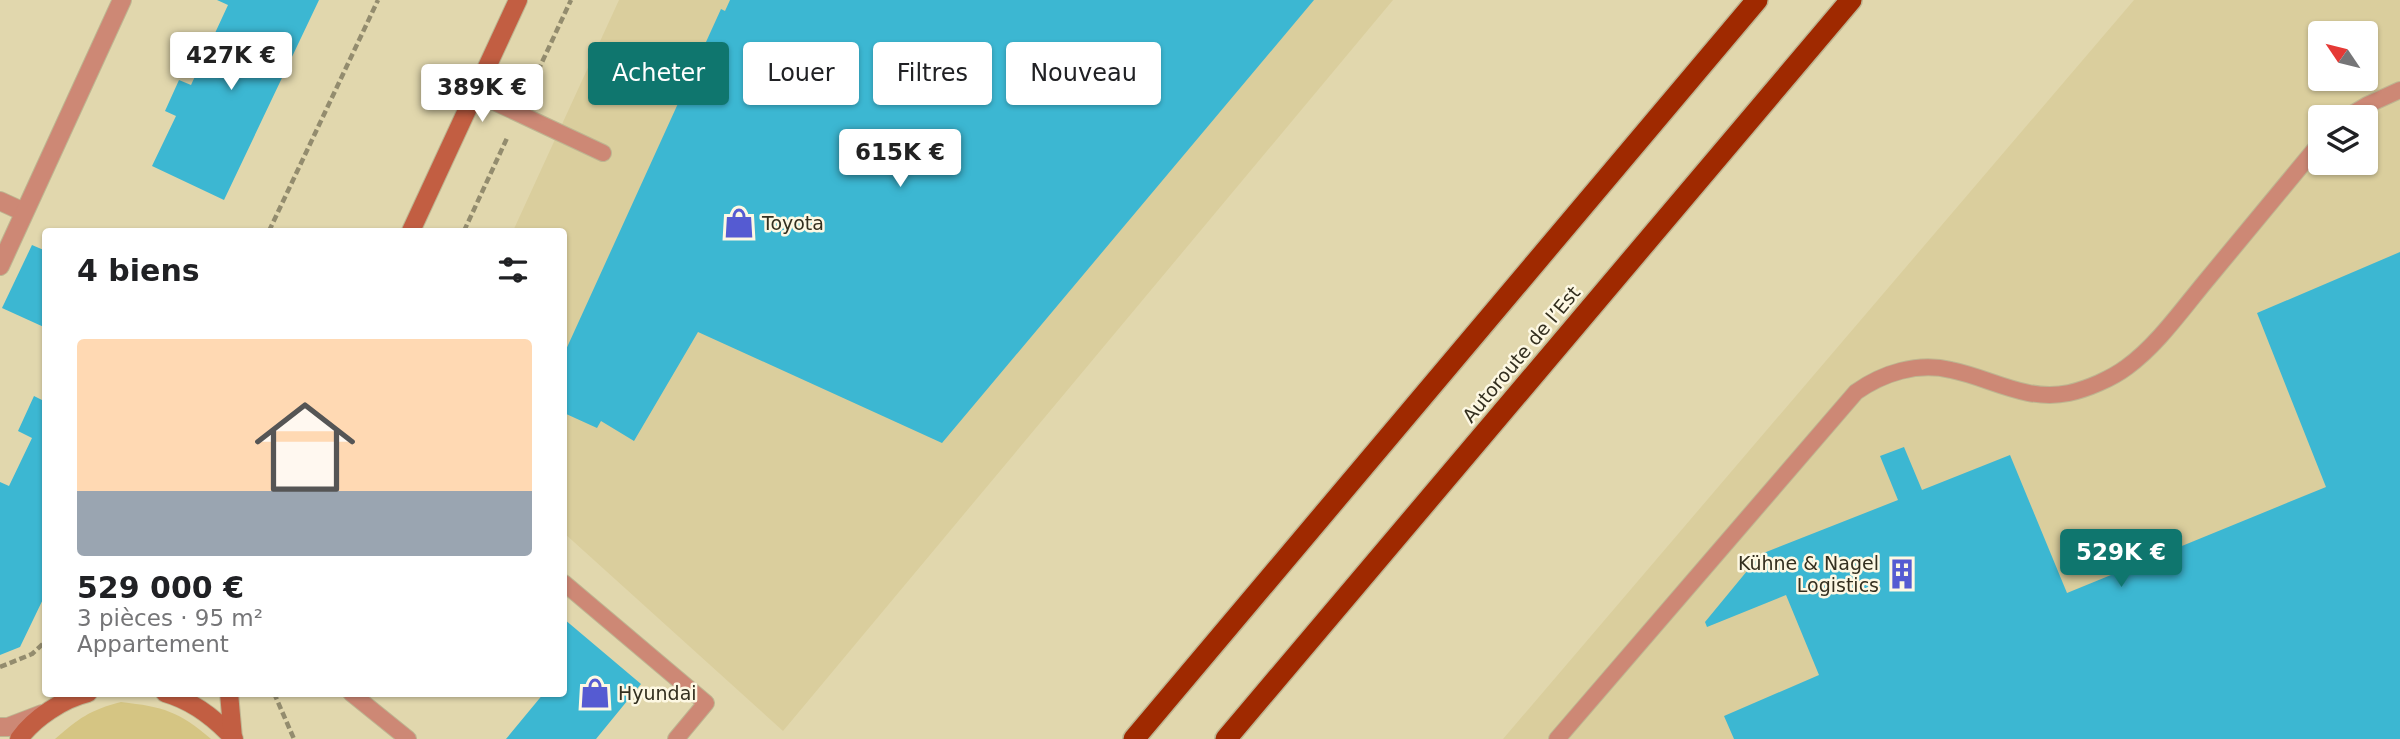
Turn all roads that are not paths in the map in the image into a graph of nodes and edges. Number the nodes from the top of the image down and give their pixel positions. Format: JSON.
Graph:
{"nodes":[{"id":1,"x":122,"y":0,"type":"edge"},
{"id":2,"x":518,"y":0,"type":"edge"},
{"id":3,"x":1757,"y":0,"type":"edge"},
{"id":4,"x":1851,"y":0,"type":"edge"},
{"id":5,"x":2400,"y":90,"type":"edge"},
{"id":6,"x":475,"y":93,"type":"junction"},
{"id":7,"x":2365,"y":105,"type":"edge"},
{"id":8,"x":603,"y":153,"type":"dead end"},
{"id":9,"x":2308,"y":158,"type":"edge"},
{"id":10,"x":0,"y":201,"type":"edge"},
{"id":11,"x":24,"y":212,"type":"junction"},
{"id":12,"x":412,"y":228,"type":"edge"},
{"id":13,"x":0,"y":266,"type":"edge"},
{"id":14,"x":567,"y":586,"type":"edge"},
{"id":15,"x":74,"y":697,"type":"edge"},
{"id":16,"x":179,"y":697,"type":"edge"},
{"id":17,"x":229,"y":697,"type":"edge"},
{"id":18,"x":356,"y":697,"type":"edge"},
{"id":19,"x":46,"y":713,"type":"junction"},
{"id":20,"x":0,"y":727,"type":"edge"},
{"id":21,"x":233,"y":738,"type":"edge"},
{"id":22,"x":19,"y":739,"type":"edge"},
{"id":23,"x":408,"y":739,"type":"edge"},
{"id":24,"x":676,"y":739,"type":"edge"},
{"id":25,"x":1134,"y":739,"type":"edge"},
{"id":26,"x":1226,"y":739,"type":"edge"},
{"id":27,"x":1557,"y":739,"type":"edge"}],
"edges":[{"from":1,"to":11,"type":"street"},
{"from":2,"to":6,"type":"street"},
{"from":3,"to":25,"type":"highway"},
{"from":4,"to":26,"type":"highway","name":"Autoroute de l’Est"},
{"from":5,"to":7,"type":"lane"},
{"from":6,"to":8,"type":"lane"},
{"from":6,"to":12,"type":"street"},
{"from":9,"to":27,"type":"lane"},
{"from":10,"to":11,"type":"street"},
{"from":11,"to":13,"type":"street"},
{"from":14,"to":24,"type":"lane"},
{"from":15,"to":19,"type":"street"},
{"from":16,"to":21,"type":"street"},
{"from":17,"to":21,"type":"street"},
{"from":18,"to":23,"type":"lane"},
{"from":19,"to":20,"type":"street"},
{"from":19,"to":22,"type":"street"}]}
